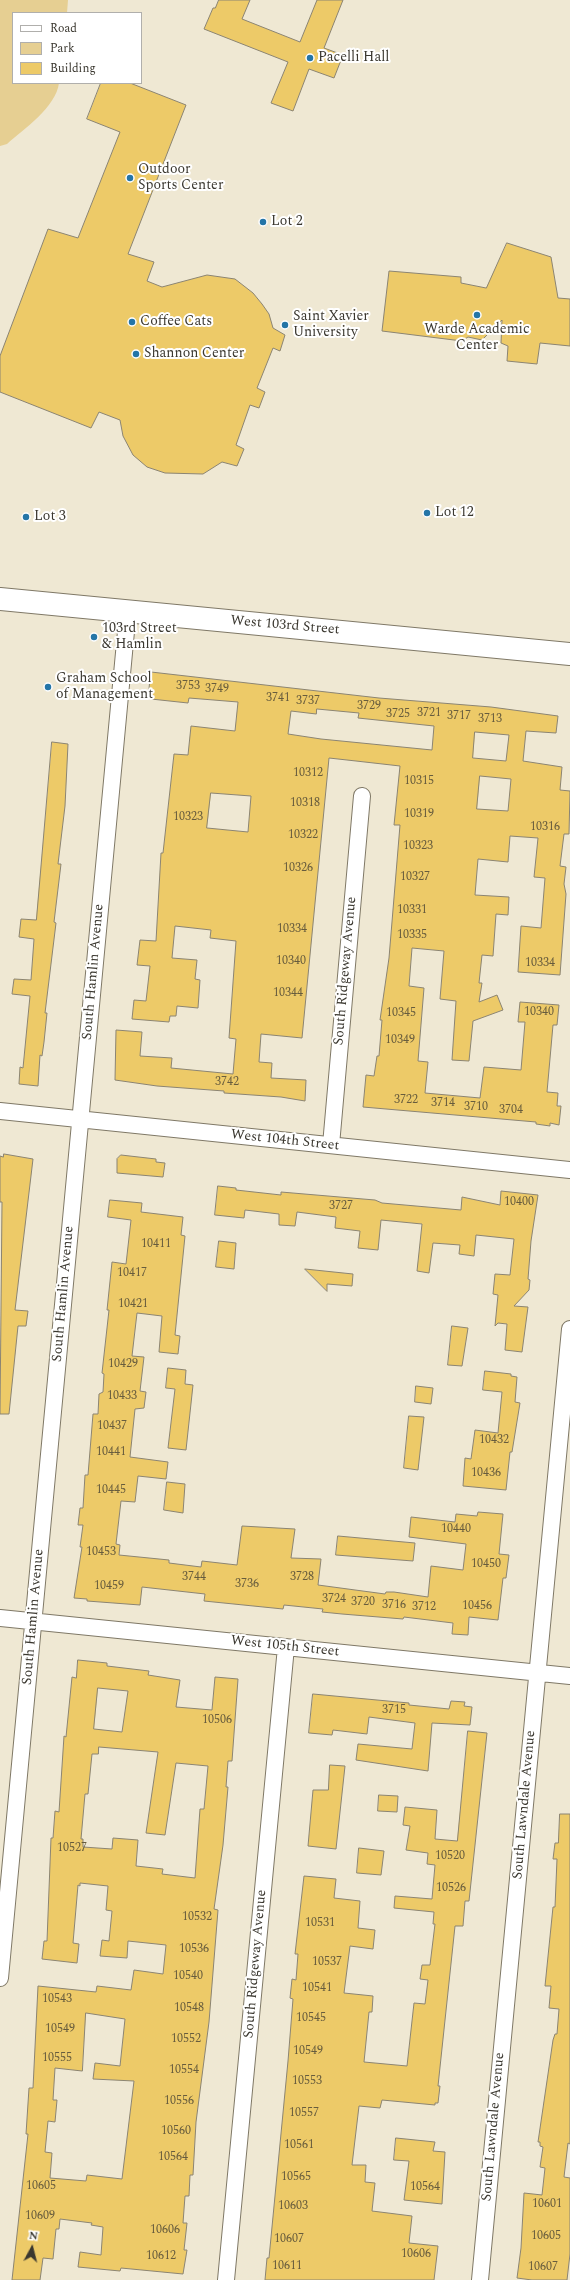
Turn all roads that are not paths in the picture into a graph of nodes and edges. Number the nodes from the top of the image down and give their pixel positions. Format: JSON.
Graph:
{"nodes":[{"id":1,"x":0,"y":599,"type":"edge"},
{"id":2,"x":128,"y":610,"type":"junction"},
{"id":3,"x":570,"y":654,"type":"edge"},
{"id":4,"x":362,"y":796,"type":"dead end"},
{"id":5,"x":0,"y":1111,"type":"edge"},
{"id":6,"x":80,"y":1119,"type":"junction"},
{"id":7,"x":331,"y":1145,"type":"junction"},
{"id":8,"x":570,"y":1170,"type":"edge"},
{"id":9,"x":570,"y":1329,"type":"edge"},
{"id":10,"x":0,"y":1618,"type":"edge"},
{"id":11,"x":33,"y":1621,"type":"junction"},
{"id":12,"x":286,"y":1647,"type":"junction"},
{"id":13,"x":537,"y":1673,"type":"junction"},
{"id":14,"x":570,"y":1676,"type":"edge"},
{"id":15,"x":0,"y":1978,"type":"edge"},
{"id":16,"x":226,"y":2280,"type":"edge"},
{"id":17,"x":480,"y":2280,"type":"edge"}],
"edges":[{"from":1,"to":2,"type":"main road","name":"West 103rd Street"},
{"from":2,"to":3,"type":"main road","name":"West 103rd Street"},
{"from":2,"to":6,"type":"street","name":"South Hamlin Avenue"},
{"from":4,"to":7,"type":"street","name":"South Ridgeway Avenue"},
{"from":5,"to":6,"type":"street","name":"West 104th Street"},
{"from":6,"to":7,"type":"street","name":"West 104th Street"},
{"from":6,"to":11,"type":"street","name":"South Hamlin Avenue"},
{"from":7,"to":8,"type":"street","name":"West 104th Street"},
{"from":9,"to":13,"type":"street","name":"South Lawndale Avenue"},
{"from":10,"to":11,"type":"street","name":"West 105th Street"},
{"from":11,"to":12,"type":"street","name":"West 105th Street"},
{"from":11,"to":15,"type":"street","name":"South Hamlin Avenue"},
{"from":12,"to":13,"type":"street","name":"West 105th Street"},
{"from":12,"to":16,"type":"street","name":"South Ridgeway Avenue"},
{"from":13,"to":14,"type":"street","name":"West 105th Street"},
{"from":13,"to":17,"type":"street","name":"South Lawndale Avenue"}]}
